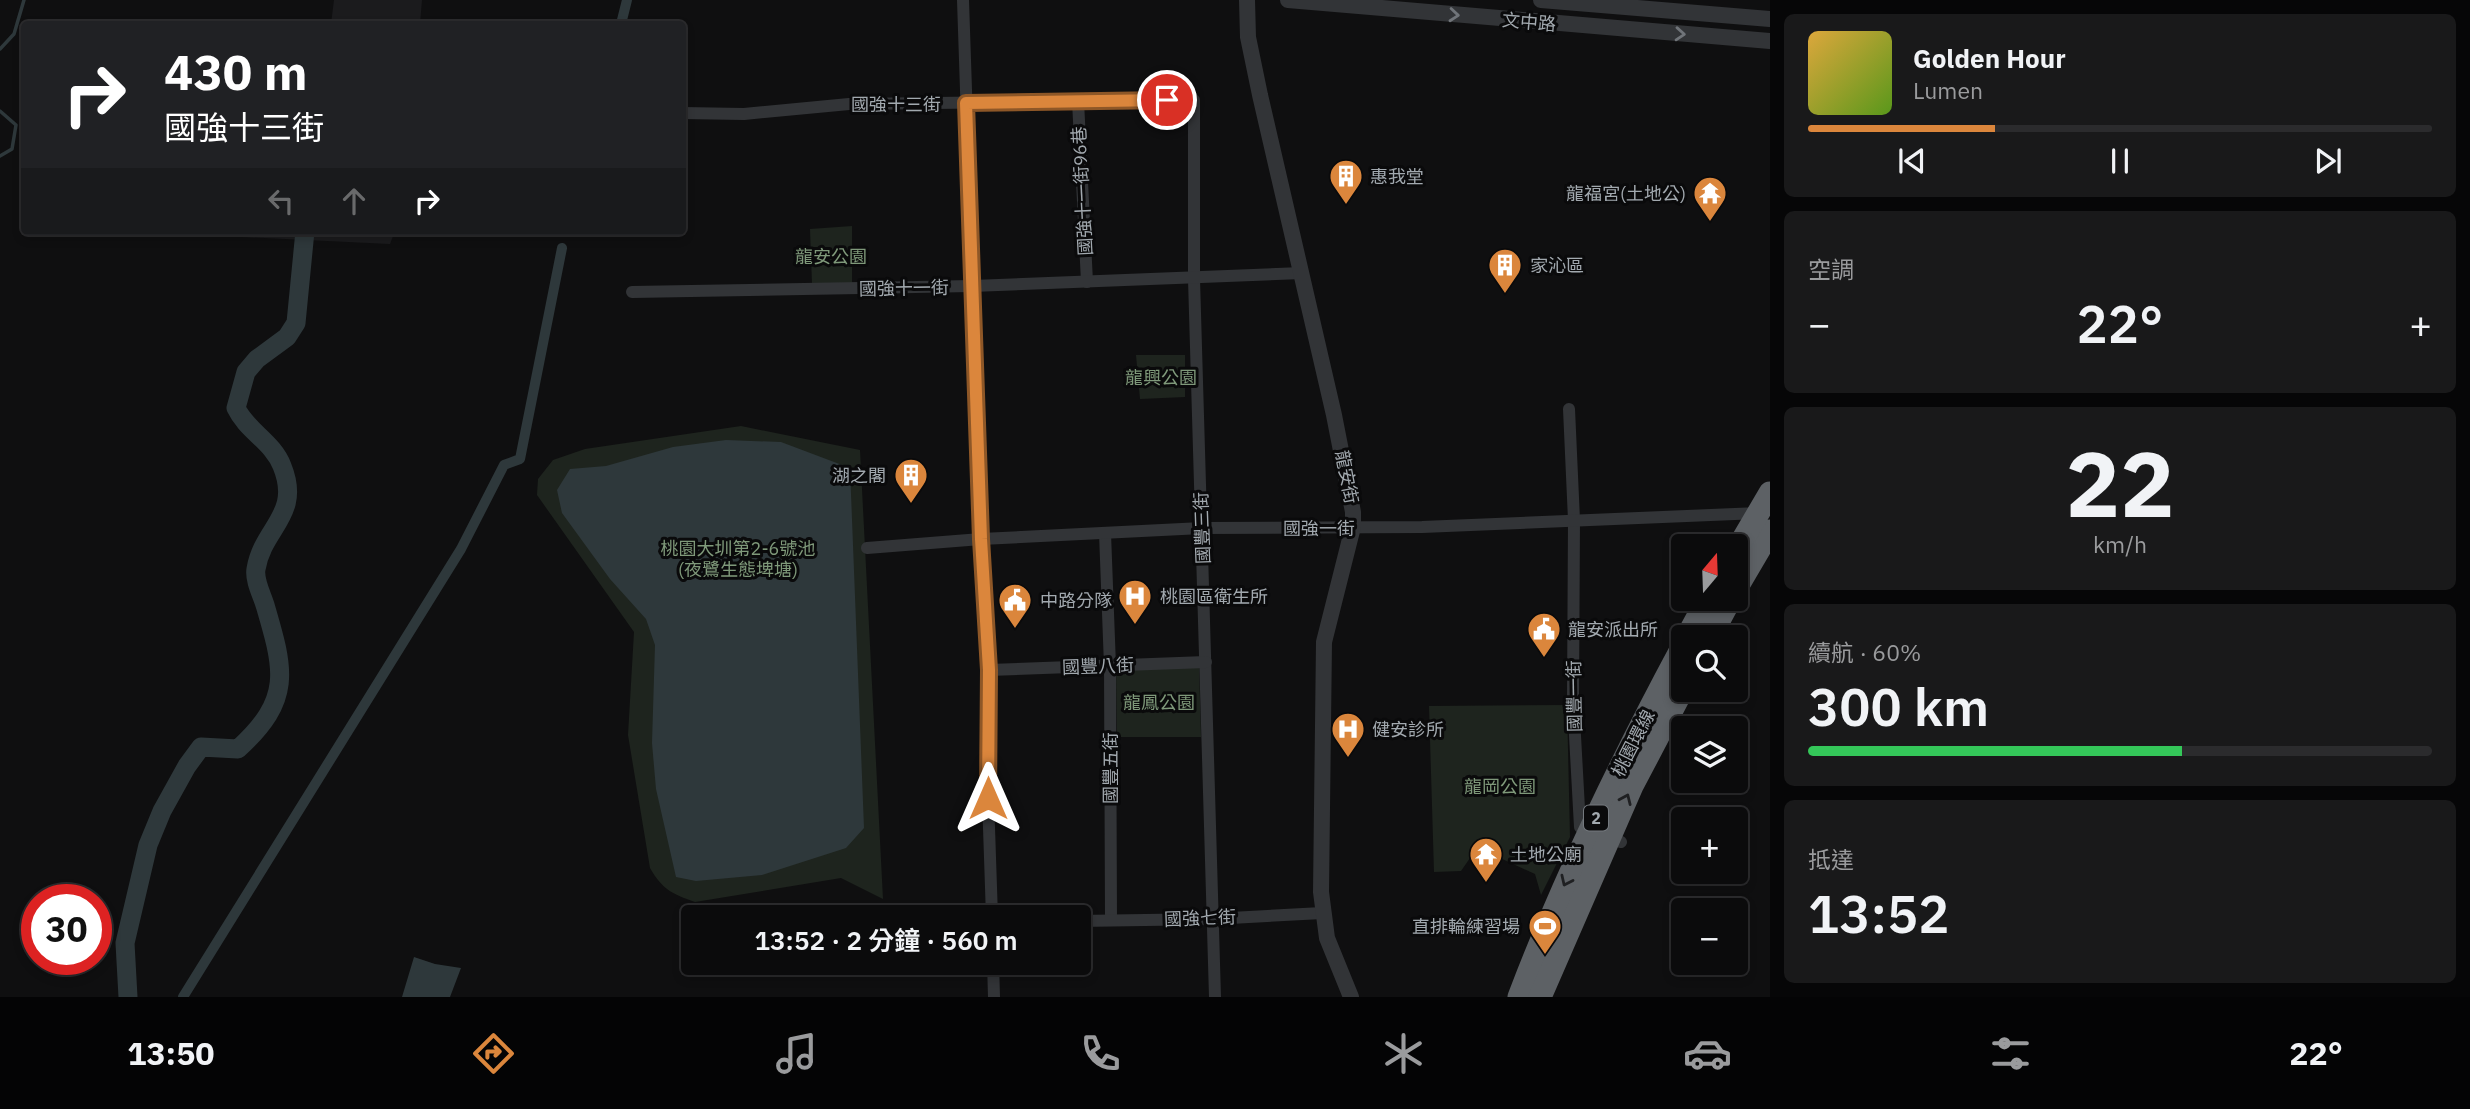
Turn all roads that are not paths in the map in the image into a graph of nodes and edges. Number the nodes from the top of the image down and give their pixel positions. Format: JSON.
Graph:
{"nodes":[{"id":1,"x":963,"y":0,"type":"edge"},
{"id":2,"x":1247,"y":0,"type":"edge"},
{"id":3,"x":1288,"y":0,"type":"edge"},
{"id":4,"x":1541,"y":0,"type":"edge"},
{"id":5,"x":1770,"y":19,"type":"edge"},
{"id":6,"x":1770,"y":41,"type":"edge"},
{"id":7,"x":1194,"y":100,"type":"joint"},
{"id":8,"x":1078,"y":101,"type":"junction"},
{"id":9,"x":966,"y":103,"type":"junction"},
{"id":10,"x":686,"y":113,"type":"edge"},
{"id":11,"x":1302,"y":273,"type":"junction"},
{"id":12,"x":1194,"y":279,"type":"junction"},
{"id":13,"x":1087,"y":282,"type":"junction"},
{"id":14,"x":972,"y":286,"type":"junction"},
{"id":15,"x":632,"y":292,"type":"dead end"},
{"id":16,"x":1569,"y":409,"type":"dead end"},
{"id":17,"x":1770,"y":493,"type":"edge"},
{"id":18,"x":1770,"y":513,"type":"edge"},
{"id":19,"x":1574,"y":520,"type":"junction"},
{"id":20,"x":1353,"y":527,"type":"junction"},
{"id":21,"x":1202,"y":528,"type":"junction"},
{"id":22,"x":1770,"y":531,"type":"edge"},
{"id":23,"x":1105,"y":533,"type":"junction"},
{"id":24,"x":1746,"y":534,"type":"edge"},
{"id":25,"x":981,"y":539,"type":"junction"},
{"id":26,"x":867,"y":548,"type":"dead end"},
{"id":27,"x":1748,"y":569,"type":"edge"},
{"id":28,"x":1206,"y":662,"type":"junction"},
{"id":29,"x":1110,"y":666,"type":"junction"},
{"id":30,"x":1671,"y":669,"type":"edge"},
{"id":31,"x":989,"y":670,"type":"junction"},
{"id":32,"x":1676,"y":702,"type":"edge"},
{"id":33,"x":1621,"y":842,"type":"dead end"},
{"id":34,"x":992,"y":905,"type":"edge"},
{"id":35,"x":1322,"y":913,"type":"junction"},
{"id":36,"x":1212,"y":919,"type":"junction"},
{"id":37,"x":1111,"y":920,"type":"junction"},
{"id":38,"x":1091,"y":921,"type":"edge"},
{"id":39,"x":993,"y":975,"type":"edge"},
{"id":40,"x":994,"y":997,"type":"edge"},
{"id":41,"x":1215,"y":997,"type":"edge"},
{"id":42,"x":1351,"y":997,"type":"edge"},
{"id":43,"x":1519,"y":997,"type":"edge"},
{"id":44,"x":1540,"y":997,"type":"edge"}],
"edges":[{"from":1,"to":9,"type":"street"},
{"from":2,"to":11,"type":"street","name":"龍安街"},
{"from":3,"to":6,"type":"street","name":"文中路","one_way":true},
{"from":4,"to":5,"type":"street","name":"文中路"},
{"from":7,"to":8,"type":"street","name":"國強十三街"},
{"from":7,"to":12,"type":"street","name":"國豐三街"},
{"from":8,"to":9,"type":"street","name":"國強十三街"},
{"from":8,"to":13,"type":"street","name":"國強十一街96巷"},
{"from":9,"to":10,"type":"street","name":"國強十三街"},
{"from":9,"to":14,"type":"street"},
{"from":11,"to":12,"type":"street","name":"國強十一街"},
{"from":11,"to":20,"type":"street","name":"龍安街"},
{"from":12,"to":13,"type":"street","name":"國強十一街"},
{"from":12,"to":21,"type":"street","name":"國豐三街"},
{"from":13,"to":14,"type":"street","name":"國強十一街"},
{"from":14,"to":15,"type":"street","name":"國強十一街"},
{"from":14,"to":25,"type":"street"},
{"from":16,"to":19,"type":"street"},
{"from":17,"to":24,"type":"highway","bridge":true},
{"from":18,"to":19,"type":"street","name":"國強一街"},
{"from":19,"to":20,"type":"street","name":"國強一街"},
{"from":19,"to":33,"type":"street","name":"國豐一街"},
{"from":20,"to":21,"type":"street","name":"國強一街"},
{"from":20,"to":35,"type":"street","name":"龍安街"},
{"from":21,"to":23,"type":"street","name":"國強一街"},
{"from":21,"to":28,"type":"street","name":"國豐三街"},
{"from":22,"to":27,"type":"highway"},
{"from":23,"to":25,"type":"street","name":"國強一街"},
{"from":23,"to":29,"type":"street","name":"國豐五街"},
{"from":25,"to":26,"type":"street","name":"國強一街"},
{"from":25,"to":31,"type":"street"},
{"from":28,"to":29,"type":"street","name":"國豐八街"},
{"from":28,"to":36,"type":"street","name":"國豐三街"},
{"from":29,"to":31,"type":"street","name":"國豐八街"},
{"from":29,"to":37,"type":"street","name":"國豐五街"},
{"from":30,"to":43,"type":"highway","name":"桃園環線","number":"2","one_way":true,"bridge":true},
{"from":31,"to":34,"type":"street"},
{"from":44,"to":32,"type":"highway","name":"桃園環線","number":"2","one_way":true,"bridge":true},
{"from":35,"to":36,"type":"street","name":"國強七街"},
{"from":35,"to":42,"type":"street","name":"龍安街"},
{"from":36,"to":37,"type":"street","name":"國強七街"},
{"from":36,"to":41,"type":"street","name":"國豐三街"},
{"from":37,"to":38,"type":"street","name":"國強七街"},
{"from":39,"to":40,"type":"street"}]}
